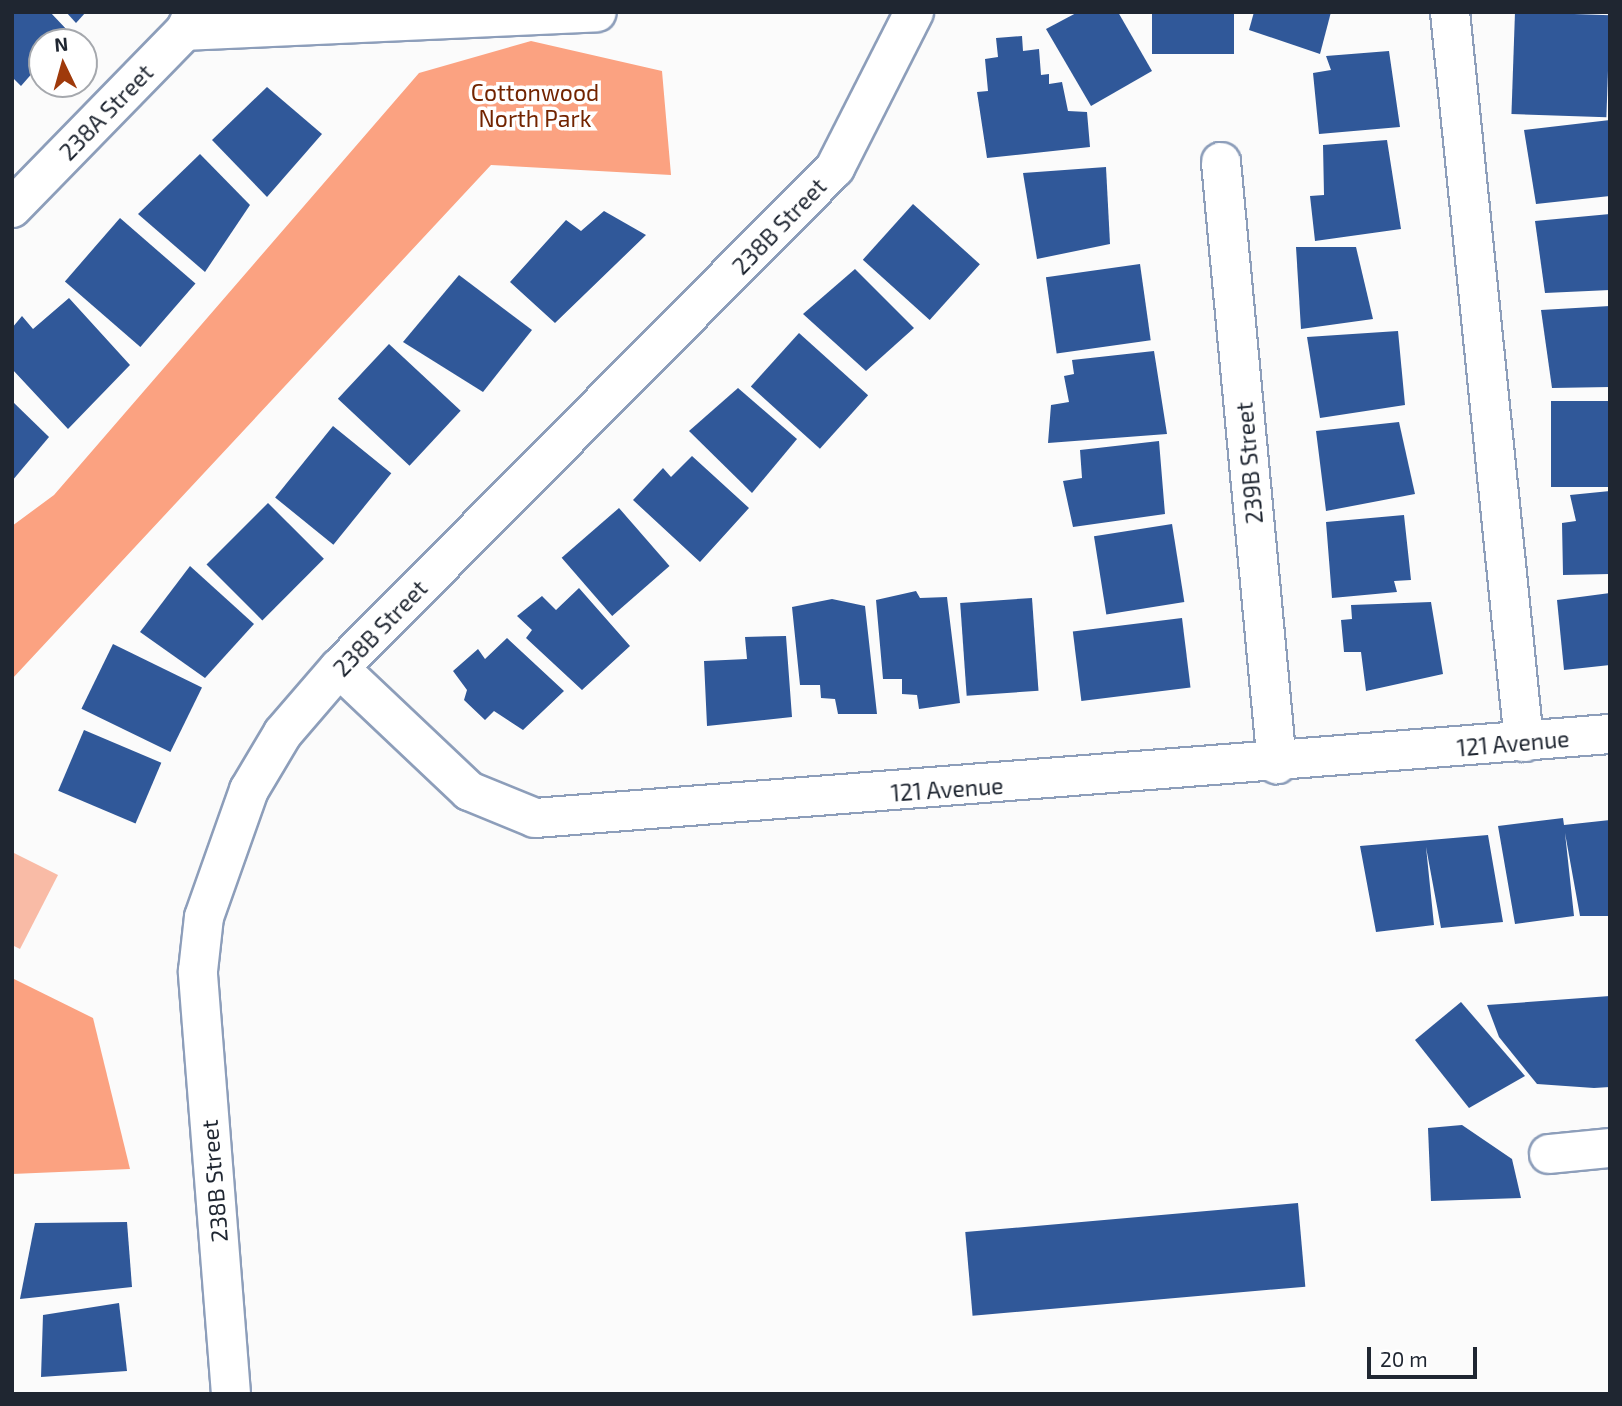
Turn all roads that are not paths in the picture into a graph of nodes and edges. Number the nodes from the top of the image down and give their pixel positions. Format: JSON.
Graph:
{"nodes":[{"id":1,"x":597,"y":12,"type":"edge"},
{"id":2,"x":914,"y":12,"type":"edge"},
{"id":3,"x":1450,"y":12,"type":"edge"},
{"id":4,"x":189,"y":22,"type":"edge"},
{"id":5,"x":1221,"y":162,"type":"dead end"},
{"id":6,"x":12,"y":208,"type":"edge"},
{"id":7,"x":339,"y":668,"type":"junction"},
{"id":8,"x":1610,"y":734,"type":"edge"},
{"id":9,"x":1524,"y":742,"type":"junction"},
{"id":10,"x":1278,"y":764,"type":"junction"},
{"id":11,"x":1610,"y":1148,"type":"edge"},
{"id":12,"x":1549,"y":1154,"type":"dead end"},
{"id":13,"x":231,"y":1394,"type":"edge"}],
"edges":[{"from":1,"to":4,"type":"street"},
{"from":2,"to":7,"type":"street","name":"238B Street"},
{"from":3,"to":9,"type":"street"},
{"from":4,"to":6,"type":"street","name":"238A Street"},
{"from":5,"to":10,"type":"street","name":"239B Street"},
{"from":7,"to":10,"type":"street","name":"121 Avenue"},
{"from":7,"to":13,"type":"street","name":"238B Street"},
{"from":8,"to":9,"type":"street","name":"121 Avenue"},
{"from":9,"to":10,"type":"street","name":"121 Avenue"},
{"from":11,"to":12,"type":"street"}]}
